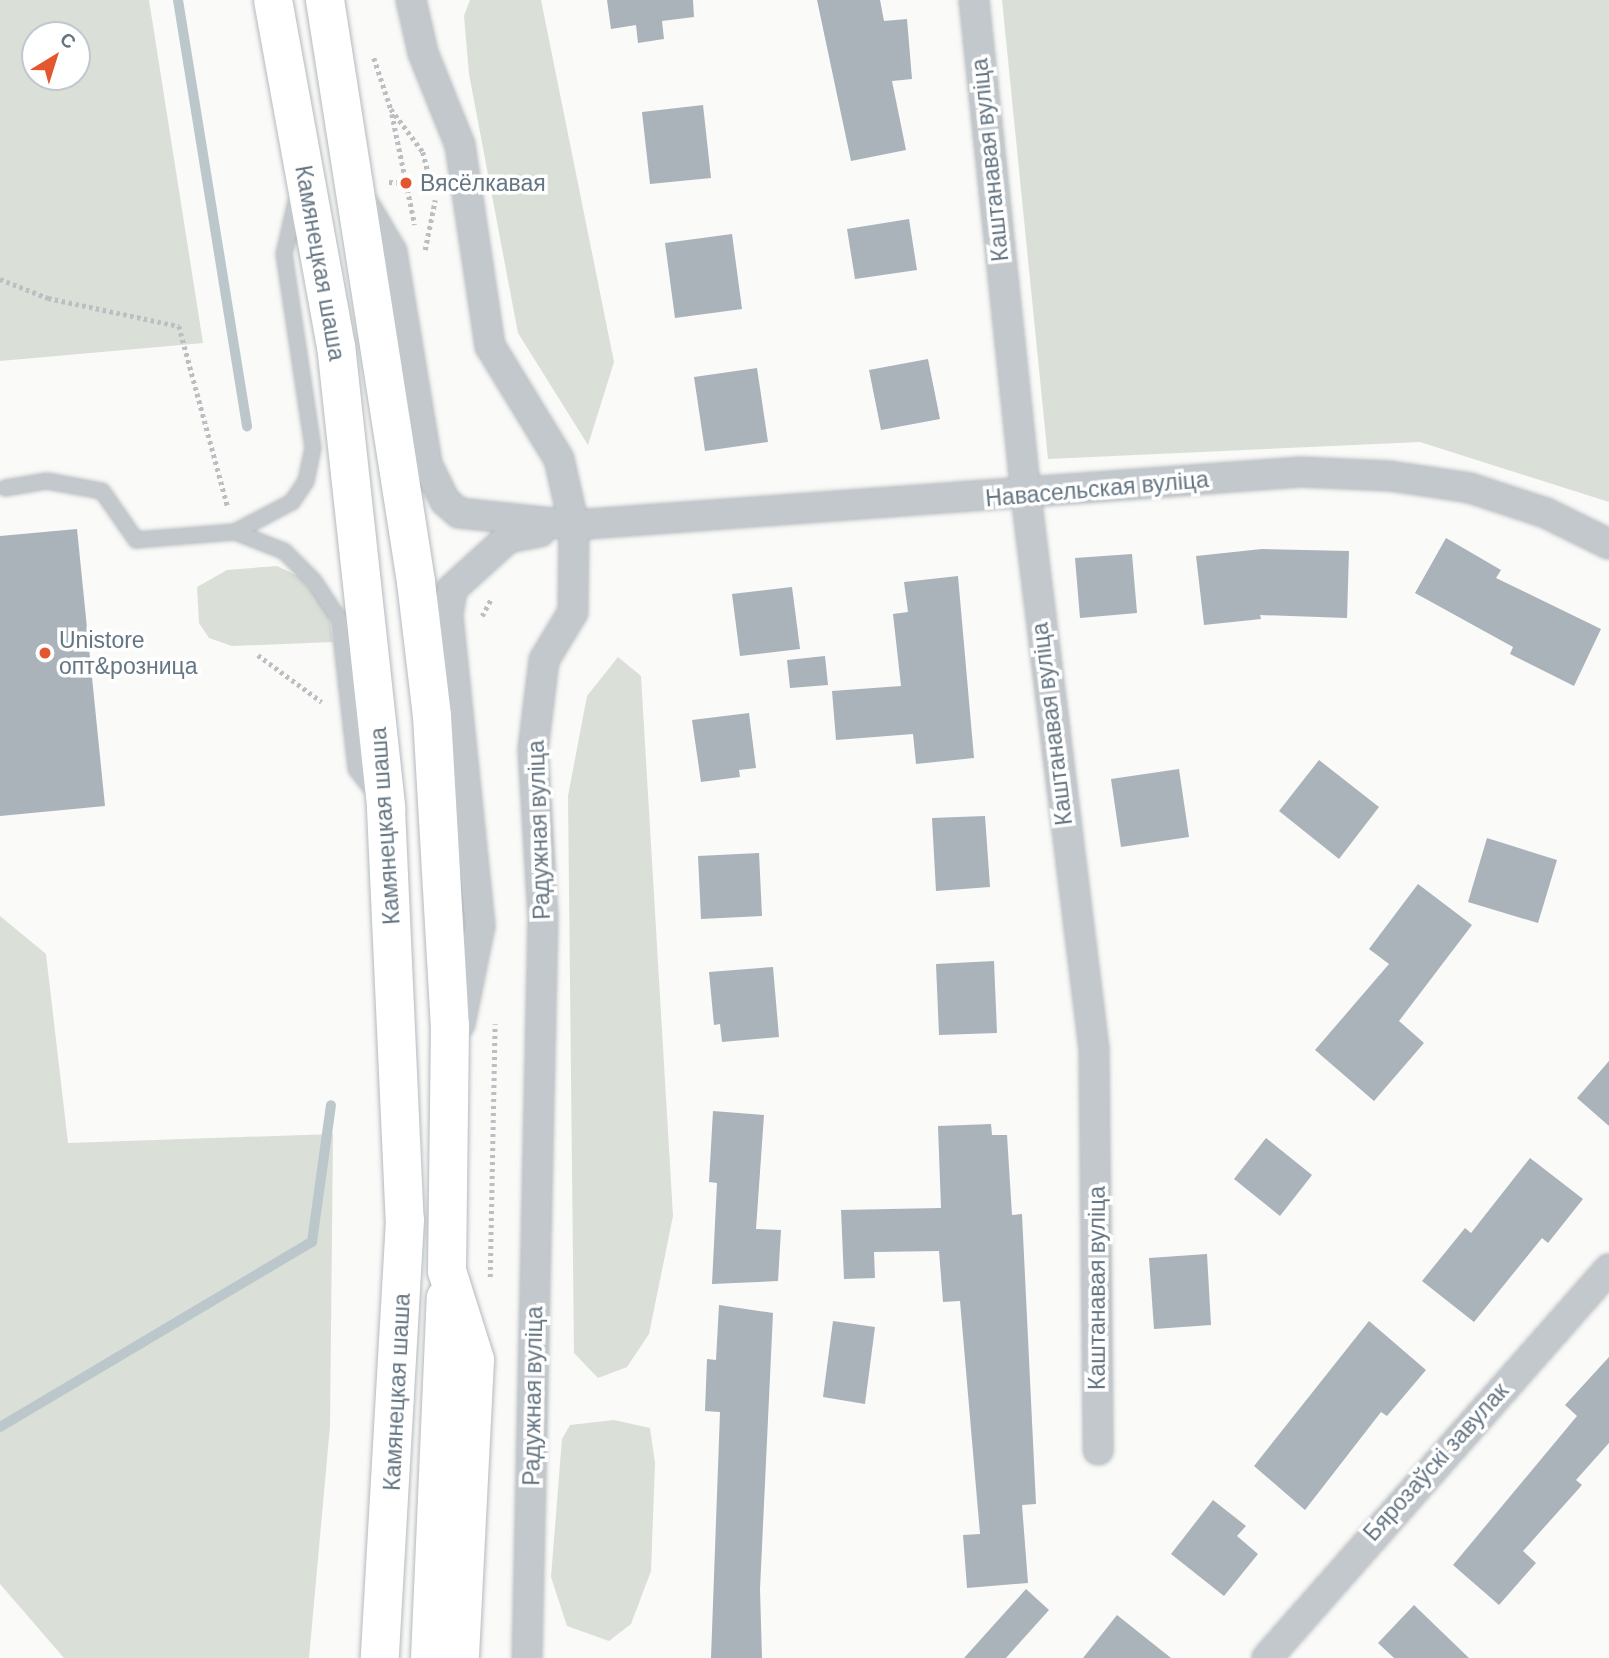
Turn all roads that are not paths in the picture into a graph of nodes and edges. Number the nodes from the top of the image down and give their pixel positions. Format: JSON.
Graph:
{"nodes":[{"id":1,"x":273,"y":0,"type":"edge"},
{"id":2,"x":325,"y":0,"type":"edge"},
{"id":3,"x":411,"y":0,"type":"edge"},
{"id":4,"x":974,"y":0,"type":"edge"},
{"id":5,"x":303,"y":167,"type":"junction"},
{"id":6,"x":350,"y":179,"type":"junction"},
{"id":7,"x":5,"y":488,"type":"dead end"},
{"id":8,"x":1026,"y":495,"type":"junction"},
{"id":9,"x":574,"y":524,"type":"junction"},
{"id":10,"x":235,"y":532,"type":"junction"},
{"id":11,"x":1609,"y":544,"type":"edge"},
{"id":12,"x":386,"y":809,"type":"junction"},
{"id":13,"x":451,"y":1066,"type":"junction"},
{"id":14,"x":1609,"y":1269,"type":"edge"},
{"id":15,"x":447,"y":1271,"type":"junction"},
{"id":16,"x":1098,"y":1450,"type":"dead end"},
{"id":17,"x":380,"y":1658,"type":"edge"},
{"id":18,"x":430,"y":1658,"type":"edge"},
{"id":19,"x":460,"y":1658,"type":"edge"},
{"id":20,"x":527,"y":1658,"type":"edge"},
{"id":21,"x":1267,"y":1658,"type":"edge"}],
"edges":[{"from":1,"to":5,"type":"main road","name":"Камянецкая шаша"},
{"from":2,"to":6,"type":"main road","name":"Камянецкая шаша"},
{"from":3,"to":9,"type":"street","name":"Радужная вуліца"},
{"from":4,"to":8,"type":"street","name":"Каштанавая вуліца"},
{"from":5,"to":10,"type":"lane"},
{"from":5,"to":12,"type":"main road","name":"Камянецкая шаша"},
{"from":6,"to":9,"type":"street"},
{"from":6,"to":13,"type":"main road","name":"Камянецкая шаша"},
{"from":7,"to":10,"type":"lane"},
{"from":8,"to":9,"type":"street","name":"Навасельская вуліца"},
{"from":8,"to":11,"type":"street","name":"Навасельская вуліца"},
{"from":8,"to":16,"type":"street","name":"Каштанавая вуліца"},
{"from":9,"to":13,"type":"street"},
{"from":9,"to":20,"type":"street","name":"Радужная вуліца"},
{"from":10,"to":12,"type":"lane"},
{"from":12,"to":17,"type":"main road","name":"Камянецкая шаша"},
{"from":13,"to":15,"type":"main road"},
{"from":14,"to":21,"type":"street","name":"Бярозаўскі завулак"},
{"from":15,"to":18,"type":"main road"},
{"from":15,"to":19,"type":"main road"}]}
